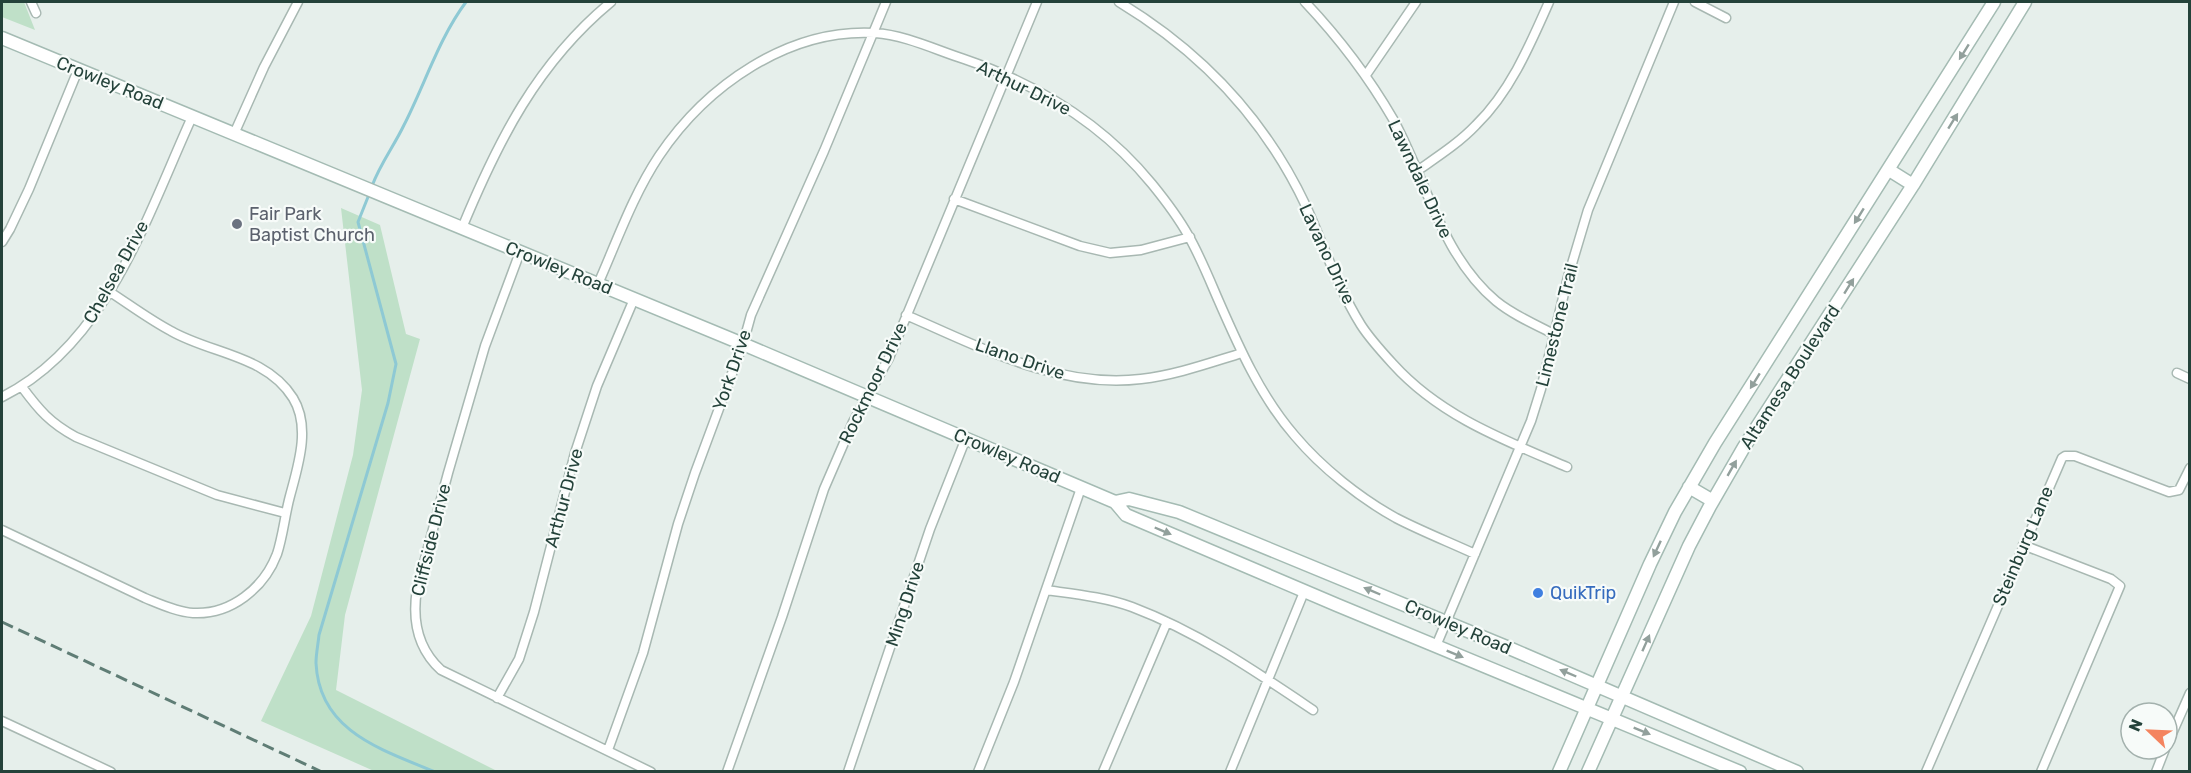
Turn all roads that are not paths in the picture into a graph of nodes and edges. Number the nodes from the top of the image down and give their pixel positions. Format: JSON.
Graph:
{"nodes":[{"id":1,"x":31,"y":2,"type":"edge"},
{"id":2,"x":298,"y":2,"type":"edge"},
{"id":3,"x":611,"y":2,"type":"edge"},
{"id":4,"x":886,"y":2,"type":"edge"},
{"id":5,"x":1037,"y":2,"type":"edge"},
{"id":6,"x":1119,"y":2,"type":"edge"},
{"id":7,"x":1305,"y":2,"type":"edge"},
{"id":8,"x":1416,"y":2,"type":"edge"},
{"id":9,"x":1549,"y":2,"type":"edge"},
{"id":10,"x":1674,"y":2,"type":"edge"},
{"id":11,"x":1695,"y":2,"type":"edge"},
{"id":12,"x":1994,"y":2,"type":"edge"},
{"id":13,"x":2025,"y":2,"type":"edge"},
{"id":14,"x":36,"y":13,"type":"dead end"},
{"id":15,"x":1726,"y":18,"type":"dead end"},
{"id":16,"x":874,"y":33,"type":"junction"},
{"id":17,"x":2,"y":38,"type":"edge"},
{"id":18,"x":78,"y":70,"type":"junction"},
{"id":19,"x":1366,"y":75,"type":"junction"},
{"id":20,"x":1005,"y":76,"type":"junction"},
{"id":21,"x":192,"y":117,"type":"junction"},
{"id":22,"x":234,"y":134,"type":"junction"},
{"id":23,"x":1889,"y":170,"type":"junction"},
{"id":24,"x":1417,"y":171,"type":"junction"},
{"id":25,"x":1913,"y":185,"type":"junction"},
{"id":26,"x":954,"y":199,"type":"junction"},
{"id":27,"x":462,"y":228,"type":"junction"},
{"id":28,"x":1190,"y":237,"type":"junction"},
{"id":29,"x":2,"y":242,"type":"edge"},
{"id":30,"x":519,"y":252,"type":"junction"},
{"id":31,"x":598,"y":284,"type":"junction"},
{"id":32,"x":110,"y":292,"type":"junction"},
{"id":33,"x":634,"y":299,"type":"junction"},
{"id":34,"x":906,"y":315,"type":"junction"},
{"id":35,"x":1556,"y":335,"type":"junction"},
{"id":36,"x":743,"y":344,"type":"junction"},
{"id":37,"x":1242,"y":353,"type":"junction"},
{"id":38,"x":2176,"y":373,"type":"dead end"},
{"id":39,"x":2190,"y":379,"type":"edge"},
{"id":40,"x":22,"y":387,"type":"junction"},
{"id":41,"x":868,"y":397,"type":"junction"},
{"id":42,"x":2,"y":398,"type":"edge"},
{"id":43,"x":966,"y":438,"type":"junction"},
{"id":44,"x":1521,"y":448,"type":"junction"},
{"id":45,"x":1567,"y":467,"type":"dead end"},
{"id":46,"x":2190,"y":468,"type":"edge"},
{"id":47,"x":1689,"y":487,"type":"junction"},
{"id":48,"x":1081,"y":488,"type":"junction"},
{"id":49,"x":1713,"y":501,"type":"junction"},
{"id":50,"x":1115,"y":502,"type":"junction"},
{"id":51,"x":285,"y":513,"type":"junction"},
{"id":52,"x":2,"y":530,"type":"edge"},
{"id":53,"x":2023,"y":545,"type":"junction"},
{"id":54,"x":1475,"y":554,"type":"junction"},
{"id":55,"x":1046,"y":590,"type":"junction"},
{"id":56,"x":1304,"y":592,"type":"junction"},
{"id":57,"x":1167,"y":622,"type":"junction"},
{"id":58,"x":1446,"y":622,"type":"junction"},
{"id":59,"x":1436,"y":646,"type":"junction"},
{"id":60,"x":1268,"y":680,"type":"junction"},
{"id":61,"x":1597,"y":685,"type":"junction"},
{"id":62,"x":2190,"y":693,"type":"edge"},
{"id":63,"x":1622,"y":696,"type":"junction"},
{"id":64,"x":497,"y":698,"type":"junction"},
{"id":65,"x":1587,"y":709,"type":"junction"},
{"id":66,"x":1313,"y":710,"type":"dead end"},
{"id":67,"x":1612,"y":718,"type":"junction"},
{"id":68,"x":2179,"y":718,"type":"edge"},
{"id":69,"x":2,"y":720,"type":"edge"},
{"id":70,"x":608,"y":750,"type":"junction"},
{"id":71,"x":111,"y":771,"type":"edge"},
{"id":72,"x":651,"y":771,"type":"edge"},
{"id":73,"x":727,"y":771,"type":"edge"},
{"id":74,"x":848,"y":771,"type":"edge"},
{"id":75,"x":978,"y":771,"type":"edge"},
{"id":76,"x":1103,"y":771,"type":"edge"},
{"id":77,"x":1230,"y":771,"type":"edge"},
{"id":78,"x":1559,"y":771,"type":"edge"},
{"id":79,"x":1588,"y":771,"type":"edge"},
{"id":80,"x":1740,"y":771,"type":"edge"},
{"id":81,"x":1797,"y":771,"type":"edge"},
{"id":82,"x":1926,"y":771,"type":"edge"},
{"id":83,"x":2041,"y":771,"type":"edge"}],
"edges":[{"from":1,"to":14,"type":"street"},
{"from":2,"to":22,"type":"street"},
{"from":3,"to":27,"type":"street"},
{"from":4,"to":16,"type":"street","name":"York Drive"},
{"from":5,"to":20,"type":"street","name":"Rockmoor Drive"},
{"from":6,"to":44,"type":"street","name":"Lavano Drive"},
{"from":7,"to":19,"type":"street","name":"Lawndale Drive"},
{"from":8,"to":19,"type":"street"},
{"from":9,"to":24,"type":"street"},
{"from":10,"to":35,"type":"street","name":"Limestone Trail"},
{"from":11,"to":15,"type":"street"},
{"from":12,"to":23,"type":"main road","name":"Altamesa Boulevard","one_way":true},
{"from":25,"to":13,"type":"main road","name":"Altamesa Boulevard","one_way":true},
{"from":16,"to":20,"type":"street","name":"Arthur Drive"},
{"from":16,"to":31,"type":"street","name":"Arthur Drive"},
{"from":16,"to":36,"type":"street","name":"York Drive"},
{"from":17,"to":18,"type":"main road","name":"Crowley Road"},
{"from":18,"to":21,"type":"main road","name":"Crowley Road"},
{"from":18,"to":29,"type":"street"},
{"from":19,"to":24,"type":"street","name":"Lawndale Drive"},
{"from":20,"to":26,"type":"street","name":"Rockmoor Drive"},
{"from":20,"to":28,"type":"street","name":"Arthur Drive"},
{"from":21,"to":22,"type":"main road","name":"Crowley Road"},
{"from":21,"to":32,"type":"street","name":"Chelsea Drive"},
{"from":22,"to":27,"type":"main road","name":"Crowley Road"},
{"from":23,"to":25,"type":"main road"},
{"from":23,"to":47,"type":"main road","name":"Altamesa Boulevard","one_way":true},
{"from":24,"to":35,"type":"street","name":"Lawndale Drive"},
{"from":49,"to":25,"type":"main road","name":"Altamesa Boulevard","one_way":true},
{"from":26,"to":28,"type":"street"},
{"from":26,"to":34,"type":"street","name":"Rockmoor Drive"},
{"from":27,"to":30,"type":"main road","name":"Crowley Road"},
{"from":28,"to":37,"type":"street","name":"Arthur Drive"},
{"from":30,"to":31,"type":"main road","name":"Crowley Road"},
{"from":30,"to":64,"type":"street","name":"Cliffside Drive"},
{"from":31,"to":33,"type":"main road","name":"Crowley Road"},
{"from":32,"to":40,"type":"street","name":"Chelsea Drive"},
{"from":32,"to":51,"type":"street"},
{"from":33,"to":36,"type":"main road","name":"Crowley Road"},
{"from":33,"to":64,"type":"street","name":"Arthur Drive"},
{"from":34,"to":37,"type":"street","name":"Llano Drive"},
{"from":34,"to":41,"type":"street","name":"Rockmoor Drive"},
{"from":35,"to":44,"type":"street","name":"Limestone Trail"},
{"from":36,"to":41,"type":"main road","name":"Crowley Road"},
{"from":36,"to":70,"type":"street","name":"York Drive"},
{"from":37,"to":54,"type":"street","name":"Arthur Drive"},
{"from":38,"to":39,"type":"street"},
{"from":40,"to":42,"type":"street","name":"Chelsea Drive"},
{"from":40,"to":51,"type":"street"},
{"from":41,"to":43,"type":"main road","name":"Crowley Road"},
{"from":41,"to":73,"type":"street","name":"Rockmoor Drive"},
{"from":43,"to":48,"type":"main road","name":"Crowley Road"},
{"from":43,"to":74,"type":"street","name":"Ming Drive"},
{"from":44,"to":45,"type":"street","name":"Lavano Drive"},
{"from":44,"to":54,"type":"street","name":"Limestone Trail"},
{"from":46,"to":53,"type":"street","name":"Steinburg Lane"},
{"from":47,"to":49,"type":"main road"},
{"from":47,"to":61,"type":"main road","name":"Altamesa Boulevard","one_way":true},
{"from":48,"to":50,"type":"main road","name":"Crowley Road"},
{"from":48,"to":55,"type":"street"},
{"from":63,"to":49,"type":"main road","name":"Altamesa Boulevard","one_way":true},
{"from":50,"to":56,"type":"main road","name":"Crowley Road","one_way":true},
{"from":58,"to":50,"type":"main road","name":"Crowley Road","one_way":true},
{"from":51,"to":52,"type":"street"},
{"from":53,"to":82,"type":"street","name":"Steinburg Lane"},
{"from":53,"to":83,"type":"street"},
{"from":54,"to":58,"type":"street","name":"Limestone Trail"},
{"from":55,"to":57,"type":"street"},
{"from":55,"to":75,"type":"street"},
{"from":56,"to":59,"type":"main road","name":"Crowley Road"},
{"from":56,"to":60,"type":"street"},
{"from":57,"to":60,"type":"street"},
{"from":57,"to":76,"type":"street"},
{"from":58,"to":59,"type":"street","name":"Limestone Trail"},
{"from":61,"to":58,"type":"main road","name":"Crowley Road","one_way":true},
{"from":59,"to":65,"type":"main road","name":"Crowley Road","one_way":true},
{"from":60,"to":66,"type":"street"},
{"from":60,"to":77,"type":"street"},
{"from":61,"to":63,"type":"main road","name":"Crowley Road"},
{"from":61,"to":65,"type":"main road","name":"Altamesa Boulevard"},
{"from":62,"to":68,"type":"street"},
{"from":63,"to":67,"type":"main road","name":"Altamesa Boulevard"},
{"from":63,"to":81,"type":"main road","name":"Crowley Road"},
{"from":64,"to":70,"type":"street","name":"Cliffside Drive"},
{"from":65,"to":67,"type":"main road","name":"Crowley Road"},
{"from":65,"to":78,"type":"main road","name":"Altamesa Boulevard"},
{"from":67,"to":79,"type":"main road","name":"Altamesa Boulevard"},
{"from":67,"to":80,"type":"main road","name":"Crowley Road","one_way":true},
{"from":69,"to":71,"type":"street"},
{"from":70,"to":72,"type":"street","name":"Cliffside Drive"}]}
